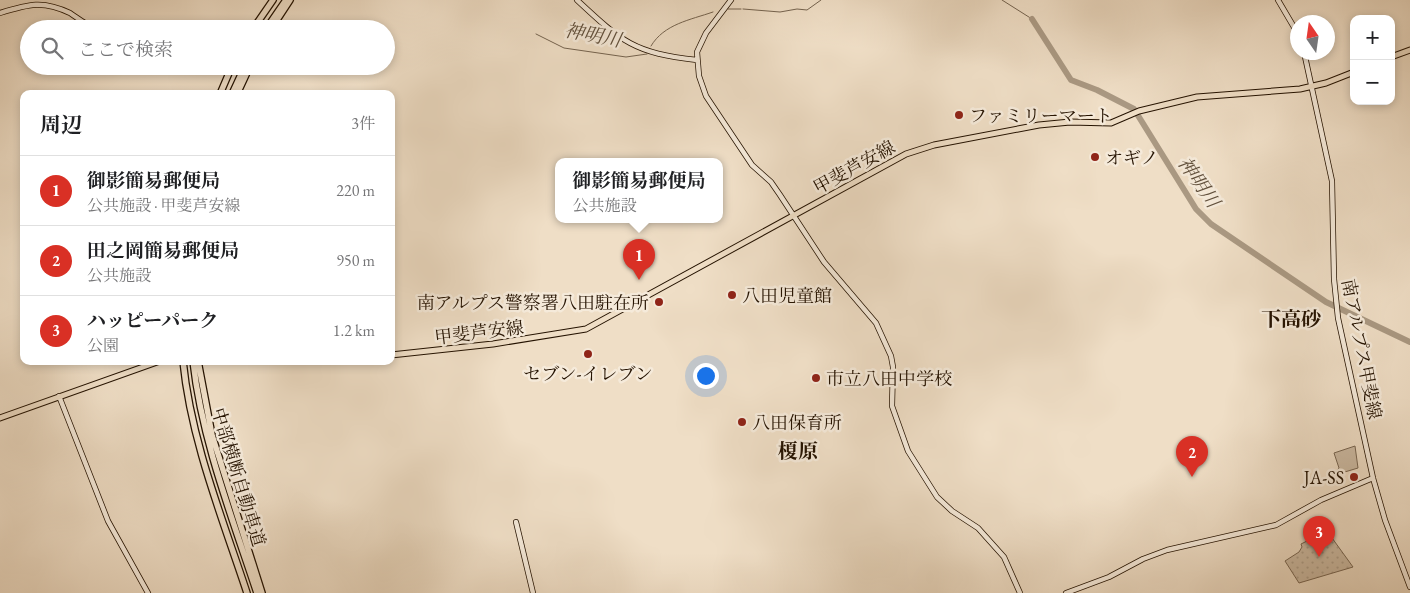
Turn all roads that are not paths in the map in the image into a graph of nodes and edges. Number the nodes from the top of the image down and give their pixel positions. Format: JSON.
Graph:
{"nodes":[{"id":1,"x":273,"y":0,"type":"edge"},
{"id":2,"x":286,"y":0,"type":"edge"},
{"id":3,"x":290,"y":0,"type":"edge"},
{"id":4,"x":577,"y":0,"type":"edge"},
{"id":5,"x":731,"y":0,"type":"edge"},
{"id":6,"x":1278,"y":0,"type":"edge"},
{"id":7,"x":0,"y":13,"type":"edge"},
{"id":8,"x":81,"y":20,"type":"edge"},
{"id":9,"x":260,"y":20,"type":"edge"},
{"id":10,"x":272,"y":20,"type":"edge"},
{"id":11,"x":277,"y":20,"type":"edge"},
{"id":12,"x":1290,"y":20,"type":"edge"},
{"id":13,"x":1410,"y":50,"type":"edge"},
{"id":14,"x":1395,"y":56,"type":"edge"},
{"id":15,"x":697,"y":60,"type":"junction"},
{"id":16,"x":1306,"y":60,"type":"edge"},
{"id":17,"x":1350,"y":74,"type":"edge"},
{"id":18,"x":228,"y":75,"type":"edge"},
{"id":19,"x":241,"y":75,"type":"edge"},
{"id":20,"x":246,"y":75,"type":"edge"},
{"id":21,"x":1312,"y":86,"type":"junction"},
{"id":22,"x":222,"y":90,"type":"edge"},
{"id":23,"x":234,"y":90,"type":"edge"},
{"id":24,"x":239,"y":90,"type":"edge"},
{"id":25,"x":793,"y":216,"type":"junction"},
{"id":26,"x":395,"y":355,"type":"edge"},
{"id":27,"x":148,"y":365,"type":"edge"},
{"id":28,"x":183,"y":365,"type":"edge"},
{"id":29,"x":194,"y":365,"type":"edge"},
{"id":30,"x":199,"y":365,"type":"edge"},
{"id":31,"x":59,"y":396,"type":"junction"},
{"id":32,"x":0,"y":418,"type":"edge"},
{"id":33,"x":1373,"y":478,"type":"junction"},
{"id":34,"x":516,"y":522,"type":"dead end"},
{"id":35,"x":1410,"y":587,"type":"edge"},
{"id":36,"x":148,"y":593,"type":"edge"},
{"id":37,"x":247,"y":593,"type":"edge"},
{"id":38,"x":260,"y":593,"type":"edge"},
{"id":39,"x":533,"y":593,"type":"edge"},
{"id":40,"x":1020,"y":593,"type":"edge"},
{"id":41,"x":1066,"y":593,"type":"edge"}],
"edges":[{"from":1,"to":9,"type":"highway"},
{"from":2,"to":10,"type":"highway"},
{"from":3,"to":11,"type":"highway"},
{"from":4,"to":15,"type":"street"},
{"from":5,"to":15,"type":"street"},
{"from":6,"to":12,"type":"street"},
{"from":7,"to":8,"type":"street"},
{"from":13,"to":14,"type":"main road"},
{"from":15,"to":25,"type":"street"},
{"from":16,"to":21,"type":"street","name":"南アルプス甲斐線"},
{"from":17,"to":21,"type":"main road","name":"甲斐芦安線"},
{"from":18,"to":22,"type":"highway"},
{"from":19,"to":23,"type":"highway"},
{"from":20,"to":24,"type":"highway"},
{"from":21,"to":25,"type":"main road","name":"甲斐芦安線"},
{"from":21,"to":33,"type":"street","name":"南アルプス甲斐線"},
{"from":25,"to":26,"type":"main road","name":"甲斐芦安線"},
{"from":25,"to":40,"type":"street"},
{"from":27,"to":31,"type":"main road"},
{"from":28,"to":37,"type":"highway"},
{"from":29,"to":38,"type":"highway","name":"中部横断自動車道"},
{"from":30,"to":38,"type":"highway"},
{"from":31,"to":32,"type":"main road"},
{"from":31,"to":36,"type":"street"},
{"from":33,"to":35,"type":"street","name":"南アルプス甲斐線"},
{"from":33,"to":41,"type":"street"},
{"from":34,"to":39,"type":"street"}]}
